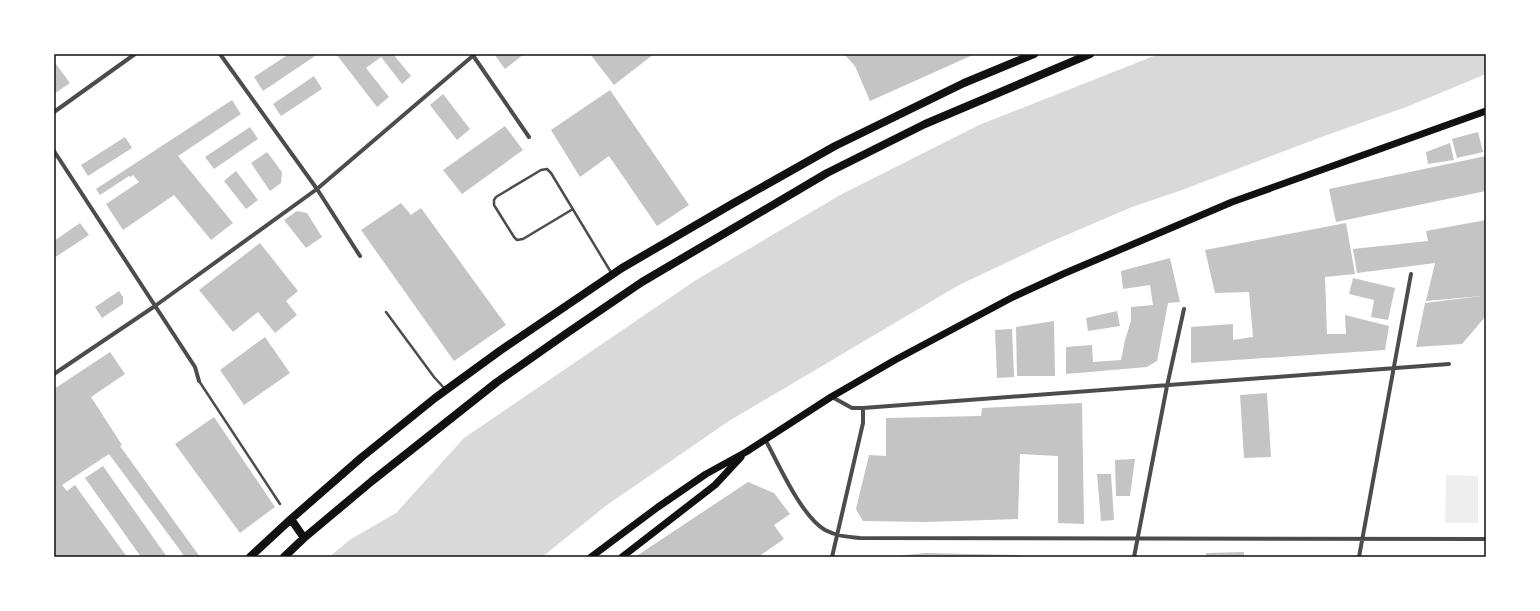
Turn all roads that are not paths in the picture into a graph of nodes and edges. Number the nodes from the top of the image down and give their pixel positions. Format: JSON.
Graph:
{"nodes":[{"id":1,"x":135,"y":54,"type":"edge"},
{"id":2,"x":220,"y":54,"type":"edge"},
{"id":3,"x":473,"y":54,"type":"edge"},
{"id":4,"x":1034,"y":54,"type":"edge"},
{"id":5,"x":1090,"y":54,"type":"edge"},
{"id":6,"x":1486,"y":111,"type":"edge"},
{"id":7,"x":54,"y":112,"type":"edge"},
{"id":8,"x":529,"y":137,"type":"dead end"},
{"id":9,"x":54,"y":151,"type":"edge"},
{"id":10,"x":317,"y":189,"type":"junction"},
{"id":11,"x":573,"y":209,"type":"junction"},
{"id":12,"x":360,"y":256,"type":"dead end"},
{"id":13,"x":613,"y":274,"type":"junction"},
{"id":14,"x":1411,"y":274,"type":"dead end"},
{"id":15,"x":155,"y":306,"type":"junction"},
{"id":16,"x":1184,"y":309,"type":"dead end"},
{"id":17,"x":386,"y":312,"type":"dead end"},
{"id":18,"x":1449,"y":364,"type":"dead end"},
{"id":19,"x":1393,"y":368,"type":"junction"},
{"id":20,"x":54,"y":374,"type":"edge"},
{"id":21,"x":199,"y":381,"type":"joint"},
{"id":22,"x":1167,"y":386,"type":"junction"},
{"id":23,"x":446,"y":390,"type":"junction"},
{"id":24,"x":831,"y":397,"type":"junction"},
{"id":25,"x":863,"y":408,"type":"junction"},
{"id":26,"x":765,"y":439,"type":"junction"},
{"id":27,"x":746,"y":452,"type":"junction"},
{"id":28,"x":280,"y":504,"type":"dead end"},
{"id":29,"x":291,"y":519,"type":"junction"},
{"id":30,"x":836,"y":534,"type":"junction"},
{"id":31,"x":304,"y":538,"type":"junction"},
{"id":32,"x":1138,"y":538,"type":"junction"},
{"id":33,"x":1362,"y":538,"type":"junction"},
{"id":34,"x":1486,"y":539,"type":"edge"},
{"id":35,"x":250,"y":557,"type":"edge"},
{"id":36,"x":284,"y":557,"type":"edge"},
{"id":37,"x":592,"y":557,"type":"edge"},
{"id":38,"x":622,"y":557,"type":"edge"},
{"id":39,"x":832,"y":557,"type":"edge"},
{"id":40,"x":1134,"y":557,"type":"edge"},
{"id":41,"x":1359,"y":557,"type":"edge"}],
"edges":[{"from":1,"to":7,"type":"street"},
{"from":2,"to":10,"type":"street"},
{"from":3,"to":8,"type":"street"},
{"from":3,"to":10,"type":"street"},
{"from":4,"to":13,"type":"main road"},
{"from":5,"to":31,"type":"main road"},
{"from":6,"to":24,"type":"main road"},
{"from":9,"to":15,"type":"street"},
{"from":10,"to":12,"type":"street"},
{"from":10,"to":15,"type":"street"},
{"from":11,"to":11,"type":"lane"},
{"from":11,"to":13,"type":"lane"},
{"from":13,"to":23,"type":"main road"},
{"from":14,"to":19,"type":"street"},
{"from":15,"to":20,"type":"street"},
{"from":15,"to":21,"type":"street"},
{"from":16,"to":22,"type":"street"},
{"from":17,"to":23,"type":"lane"},
{"from":18,"to":19,"type":"street"},
{"from":19,"to":22,"type":"street"},
{"from":19,"to":33,"type":"street"},
{"from":21,"to":28,"type":"lane"},
{"from":22,"to":25,"type":"street"},
{"from":22,"to":32,"type":"street"},
{"from":23,"to":29,"type":"main road"},
{"from":24,"to":25,"type":"street"},
{"from":24,"to":26,"type":"main road"},
{"from":25,"to":30,"type":"street"},
{"from":26,"to":27,"type":"main road"},
{"from":26,"to":30,"type":"street"},
{"from":27,"to":37,"type":"main road"},
{"from":27,"to":38,"type":"main road"},
{"from":29,"to":31,"type":"main road"},
{"from":29,"to":35,"type":"main road"},
{"from":30,"to":32,"type":"street"},
{"from":30,"to":39,"type":"street"},
{"from":31,"to":36,"type":"main road"},
{"from":32,"to":33,"type":"street"},
{"from":32,"to":40,"type":"street"},
{"from":33,"to":34,"type":"street"},
{"from":33,"to":41,"type":"street"}]}
